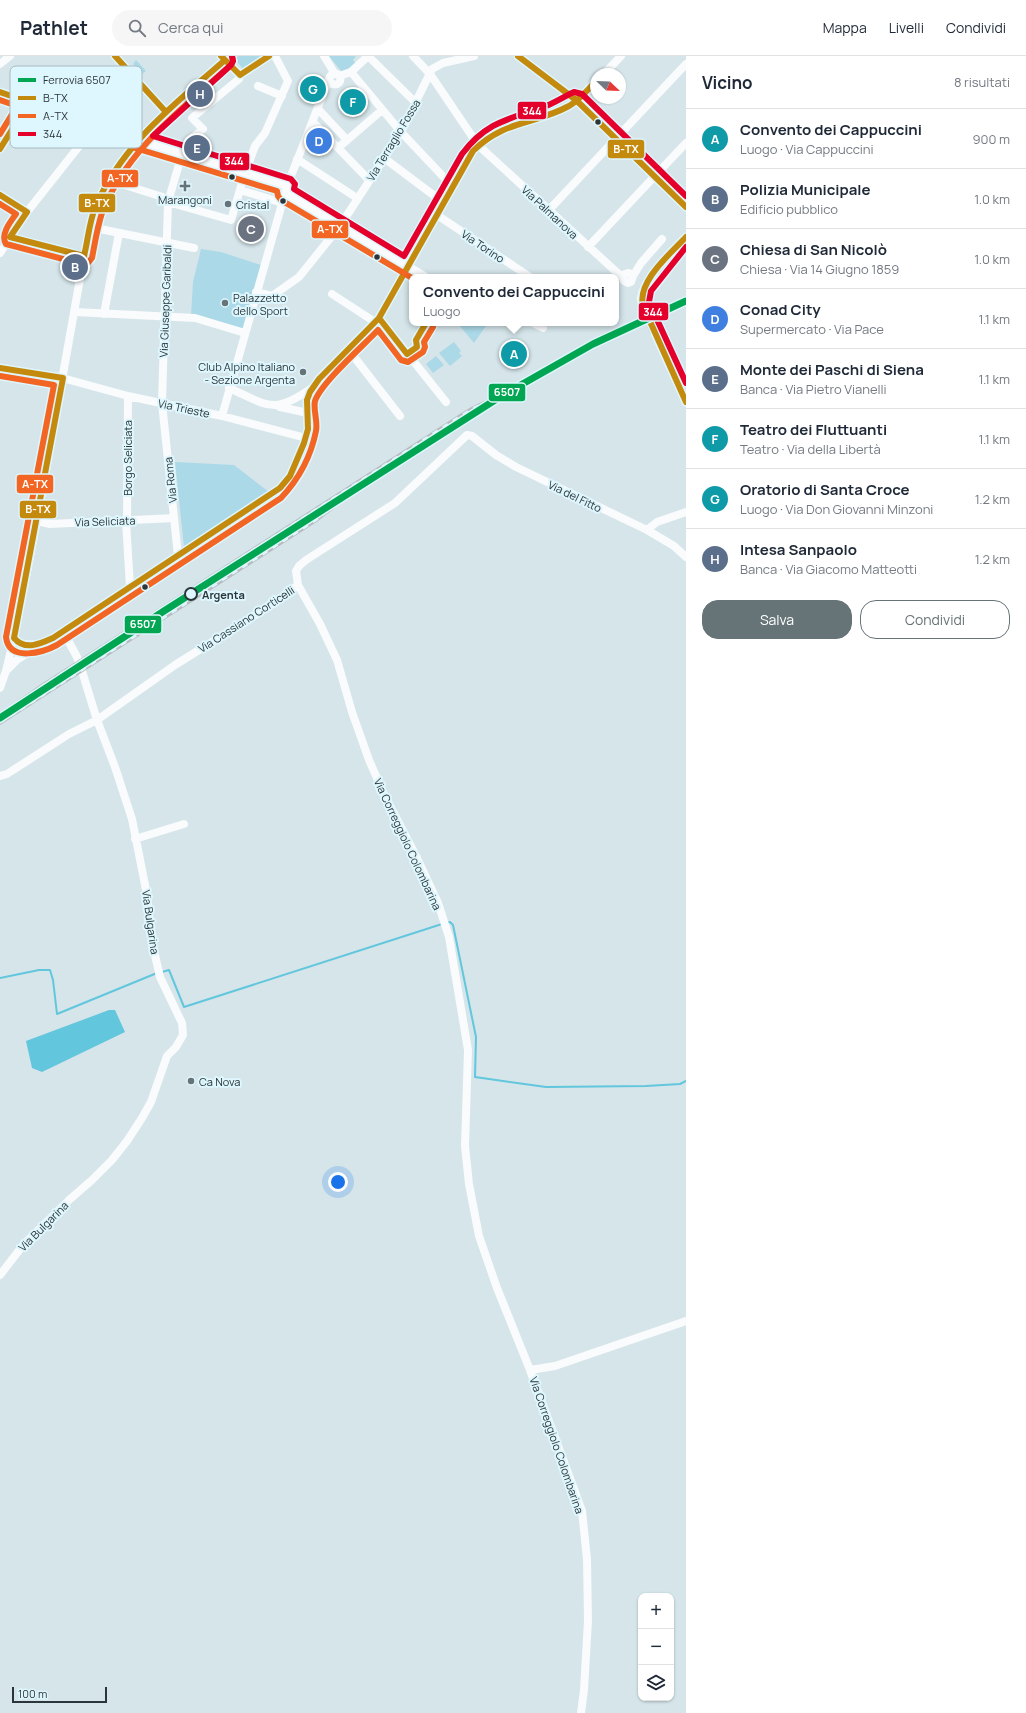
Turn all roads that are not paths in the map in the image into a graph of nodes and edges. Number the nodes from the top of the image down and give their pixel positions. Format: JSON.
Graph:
{"nodes":[{"id":1,"x":10,"y":56,"type":"edge"},
{"id":2,"x":115,"y":56,"type":"edge"},
{"id":3,"x":269,"y":56,"type":"edge"},
{"id":4,"x":275,"y":56,"type":"edge"},
{"id":5,"x":368,"y":56,"type":"edge"},
{"id":6,"x":413,"y":56,"type":"edge"},
{"id":7,"x":474,"y":56,"type":"edge"},
{"id":8,"x":518,"y":56,"type":"edge"},
{"id":9,"x":225,"y":57,"type":"edge"},
{"id":10,"x":325,"y":58,"type":"edge"},
{"id":11,"x":616,"y":58,"type":"edge"},
{"id":12,"x":0,"y":64,"type":"edge"},
{"id":13,"x":686,"y":64,"type":"edge"},
{"id":14,"x":124,"y":66,"type":"edge"},
{"id":15,"x":608,"y":68,"type":"edge"},
{"id":16,"x":351,"y":72,"type":"junction"},
{"id":17,"x":430,"y":74,"type":"junction"},
{"id":18,"x":240,"y":75,"type":"junction"},
{"id":19,"x":334,"y":78,"type":"junction"},
{"id":20,"x":142,"y":86,"type":"edge"},
{"id":21,"x":258,"y":86,"type":"dead end"},
{"id":22,"x":590,"y":87,"type":"edge"},
{"id":23,"x":0,"y":92,"type":"edge"},
{"id":24,"x":10,"y":95,"type":"edge"},
{"id":25,"x":282,"y":96,"type":"junction"},
{"id":26,"x":576,"y":100,"type":"junction"},
{"id":27,"x":416,"y":103,"type":"junction"},
{"id":28,"x":318,"y":109,"type":"junction"},
{"id":29,"x":382,"y":110,"type":"junction"},
{"id":30,"x":166,"y":112,"type":"junction"},
{"id":31,"x":313,"y":122,"type":"junction"},
{"id":32,"x":401,"y":132,"type":"junction"},
{"id":33,"x":10,"y":133,"type":"edge"},
{"id":34,"x":142,"y":134,"type":"edge"},
{"id":35,"x":615,"y":139,"type":"junction"},
{"id":36,"x":347,"y":140,"type":"junction"},
{"id":37,"x":142,"y":142,"type":"edge"},
{"id":38,"x":686,"y":142,"type":"edge"},
{"id":39,"x":478,"y":145,"type":"junction"},
{"id":40,"x":78,"y":148,"type":"edge"},
{"id":41,"x":131,"y":148,"type":"edge"},
{"id":42,"x":338,"y":148,"type":"junction"},
{"id":43,"x":0,"y":149,"type":"edge"},
{"id":44,"x":183,"y":154,"type":"junction"},
{"id":45,"x":384,"y":158,"type":"junction"},
{"id":46,"x":297,"y":159,"type":"junction"},
{"id":47,"x":245,"y":173,"type":"junction"},
{"id":48,"x":654,"y":176,"type":"junction"},
{"id":49,"x":109,"y":180,"type":"junction"},
{"id":50,"x":369,"y":180,"type":"junction"},
{"id":51,"x":453,"y":187,"type":"junction"},
{"id":52,"x":240,"y":190,"type":"junction"},
{"id":53,"x":286,"y":190,"type":"junction"},
{"id":54,"x":0,"y":195,"type":"edge"},
{"id":55,"x":357,"y":198,"type":"junction"},
{"id":56,"x":169,"y":201,"type":"junction"},
{"id":57,"x":283,"y":203,"type":"junction"},
{"id":58,"x":444,"y":203,"type":"junction"},
{"id":59,"x":686,"y":207,"type":"edge"},
{"id":60,"x":548,"y":211,"type":"junction"},
{"id":61,"x":27,"y":212,"type":"junction"},
{"id":62,"x":437,"y":215,"type":"junction"},
{"id":63,"x":340,"y":226,"type":"junction"},
{"id":64,"x":90,"y":227,"type":"junction"},
{"id":65,"x":119,"y":233,"type":"junction"},
{"id":66,"x":686,"y":234,"type":"edge"},
{"id":67,"x":10,"y":237,"type":"junction"},
{"id":68,"x":662,"y":238,"type":"dead end"},
{"id":69,"x":686,"y":238,"type":"edge"},
{"id":70,"x":167,"y":243,"type":"junction"},
{"id":71,"x":588,"y":247,"type":"junction"},
{"id":72,"x":194,"y":248,"type":"dead end"},
{"id":73,"x":674,"y":249,"type":"junction"},
{"id":74,"x":0,"y":252,"type":"edge"},
{"id":75,"x":84,"y":256,"type":"junction"},
{"id":76,"x":407,"y":267,"type":"junction"},
{"id":77,"x":420,"y":274,"type":"edge"},
{"id":78,"x":526,"y":274,"type":"edge"},
{"id":79,"x":332,"y":294,"type":"dead end"},
{"id":80,"x":256,"y":295,"type":"junction"},
{"id":81,"x":75,"y":312,"type":"junction"},
{"id":82,"x":104,"y":314,"type":"junction"},
{"id":83,"x":646,"y":314,"type":"tunnel mouth"},
{"id":84,"x":164,"y":316,"type":"junction"},
{"id":85,"x":377,"y":320,"type":"junction"},
{"id":86,"x":539,"y":326,"type":"edge"},
{"id":87,"x":543,"y":328,"type":"dead end"},
{"id":88,"x":245,"y":332,"type":"junction"},
{"id":89,"x":655,"y":334,"type":"tunnel mouth"},
{"id":90,"x":348,"y":349,"type":"junction"},
{"id":91,"x":0,"y":368,"type":"edge"},
{"id":92,"x":63,"y":378,"type":"junction"},
{"id":93,"x":313,"y":387,"type":"junction"},
{"id":94,"x":230,"y":388,"type":"junction"},
{"id":95,"x":128,"y":396,"type":"junction"},
{"id":96,"x":446,"y":402,"type":"dead end"},
{"id":97,"x":686,"y":402,"type":"edge"},
{"id":98,"x":162,"y":403,"type":"junction"},
{"id":99,"x":277,"y":406,"type":"junction"},
{"id":100,"x":308,"y":413,"type":"junction"},
{"id":101,"x":222,"y":416,"type":"junction"},
{"id":102,"x":400,"y":416,"type":"dead end"},
{"id":103,"x":465,"y":437,"type":"joint"},
{"id":104,"x":306,"y":438,"type":"junction"},
{"id":105,"x":686,"y":512,"type":"edge"},
{"id":106,"x":174,"y":518,"type":"junction"},
{"id":107,"x":38,"y":521,"type":"junction"},
{"id":108,"x":127,"y":521,"type":"junction"},
{"id":109,"x":647,"y":530,"type":"junction"},
{"id":110,"x":178,"y":556,"type":"junction"},
{"id":111,"x":686,"y":557,"type":"edge"},
{"id":112,"x":298,"y":585,"type":"junction"},
{"id":113,"x":130,"y":587,"type":"junction"},
{"id":114,"x":63,"y":631,"type":"junction"},
{"id":115,"x":14,"y":638,"type":"junction"},
{"id":116,"x":53,"y":638,"type":"junction"},
{"id":117,"x":6,"y":671,"type":"junction"},
{"id":118,"x":0,"y":688,"type":"edge"},
{"id":119,"x":97,"y":720,"type":"junction"},
{"id":120,"x":0,"y":776,"type":"edge"},
{"id":121,"x":184,"y":824,"type":"dead end"},
{"id":122,"x":135,"y":839,"type":"junction"},
{"id":123,"x":0,"y":1275,"type":"edge"},
{"id":124,"x":686,"y":1321,"type":"edge"},
{"id":125,"x":530,"y":1370,"type":"junction"},
{"id":126,"x":581,"y":1713,"type":"edge"}],
"edges":[{"from":1,"to":12,"type":"street"},
{"from":2,"to":14,"type":"street"},
{"from":3,"to":18,"type":"street"},
{"from":4,"to":25,"type":"street"},
{"from":5,"to":16,"type":"street"},
{"from":5,"to":27,"type":"street"},
{"from":6,"to":17,"type":"street","name":"Via Palmanova"},
{"from":7,"to":17,"type":"street","name":"Via Terraglio Fossa"},
{"from":8,"to":26,"type":"street"},
{"from":9,"to":18,"type":"street"},
{"from":9,"to":30,"type":"street"},
{"from":10,"to":19,"type":"street"},
{"from":11,"to":15,"type":"street"},
{"from":13,"to":35,"type":"street"},
{"from":16,"to":19,"type":"street"},
{"from":16,"to":29,"type":"street"},
{"from":17,"to":27,"type":"street","name":"Via Terraglio Fossa"},
{"from":17,"to":39,"type":"street","name":"Via Palmanova"},
{"from":18,"to":44,"type":"street","name":"Via Giuseppe Garibaldi"},
{"from":19,"to":28,"type":"street"},
{"from":20,"to":30,"type":"street"},
{"from":21,"to":25,"type":"street"},
{"from":22,"to":26,"type":"street"},
{"from":23,"to":24,"type":"street"},
{"from":25,"to":47,"type":"street"},
{"from":26,"to":35,"type":"street"},
{"from":26,"to":39,"type":"street"},
{"from":27,"to":32,"type":"street","name":"Via Terraglio Fossa"},
{"from":28,"to":31,"type":"street"},
{"from":28,"to":36,"type":"street"},
{"from":29,"to":32,"type":"street"},
{"from":29,"to":36,"type":"street"},
{"from":30,"to":34,"type":"street"},
{"from":31,"to":42,"type":"street"},
{"from":31,"to":46,"type":"street"},
{"from":32,"to":45,"type":"street","name":"Via Terraglio Fossa"},
{"from":32,"to":51,"type":"street"},
{"from":33,"to":43,"type":"street"},
{"from":35,"to":48,"type":"street"},
{"from":35,"to":60,"type":"street"},
{"from":36,"to":42,"type":"street"},
{"from":37,"to":44,"type":"street"},
{"from":38,"to":48,"type":"street"},
{"from":39,"to":51,"type":"street"},
{"from":39,"to":60,"type":"street","name":"Via Palmanova"},
{"from":40,"to":61,"type":"street"},
{"from":41,"to":49,"type":"street"},
{"from":42,"to":50,"type":"street"},
{"from":44,"to":47,"type":"street"},
{"from":44,"to":56,"type":"street","name":"Via Giuseppe Garibaldi"},
{"from":45,"to":50,"type":"street","name":"Via Terraglio Fossa"},
{"from":45,"to":58,"type":"street"},
{"from":46,"to":53,"type":"street"},
{"from":46,"to":55,"type":"street"},
{"from":47,"to":52,"type":"street"},
{"from":47,"to":53,"type":"street"},
{"from":48,"to":59,"type":"street"},
{"from":48,"to":71,"type":"street"},
{"from":49,"to":56,"type":"street"},
{"from":49,"to":64,"type":"street"},
{"from":50,"to":55,"type":"street","name":"Via Terraglio Fossa"},
{"from":51,"to":58,"type":"street"},
{"from":52,"to":56,"type":"street"},
{"from":52,"to":57,"type":"street"},
{"from":53,"to":57,"type":"street"},
{"from":53,"to":63,"type":"street"},
{"from":54,"to":61,"type":"street"},
{"from":55,"to":63,"type":"street","name":"Via Terraglio Fossa"},
{"from":56,"to":70,"type":"street","name":"Via Giuseppe Garibaldi"},
{"from":57,"to":80,"type":"street"},
{"from":58,"to":62,"type":"street"},
{"from":60,"to":71,"type":"street","name":"Via Palmanova"},
{"from":61,"to":67,"type":"street"},
{"from":62,"to":76,"type":"street"},
{"from":62,"to":78,"type":"street","name":"Via Torino"},
{"from":63,"to":76,"type":"street"},
{"from":63,"to":80,"type":"street","name":"Via Terraglio Fossa"},
{"from":64,"to":65,"type":"street"},
{"from":64,"to":75,"type":"street"},
{"from":65,"to":70,"type":"street"},
{"from":65,"to":82,"type":"street"},
{"from":66,"to":73,"type":"street"},
{"from":67,"to":74,"type":"street"},
{"from":67,"to":75,"type":"street"},
{"from":68,"to":71,"type":"street","name":"Via Palmanova"},
{"from":69,"to":73,"type":"street"},
{"from":70,"to":72,"type":"street"},
{"from":70,"to":84,"type":"street","name":"Via Giuseppe Garibaldi"},
{"from":73,"to":83,"type":"street"},
{"from":75,"to":81,"type":"street"},
{"from":76,"to":77,"type":"street"},
{"from":76,"to":85,"type":"street"},
{"from":79,"to":85,"type":"street"},
{"from":80,"to":88,"type":"street"},
{"from":81,"to":82,"type":"street"},
{"from":81,"to":92,"type":"street"},
{"from":82,"to":84,"type":"street"},
{"from":84,"to":88,"type":"street"},
{"from":84,"to":98,"type":"street","name":"Via Giuseppe Garibaldi"},
{"from":85,"to":90,"type":"street"},
{"from":85,"to":96,"type":"street"},
{"from":86,"to":87,"type":"street"},
{"from":88,"to":94,"type":"street"},
{"from":89,"to":97,"type":"street"},
{"from":90,"to":93,"type":"street"},
{"from":90,"to":102,"type":"street"},
{"from":91,"to":92,"type":"street","name":"Via Trieste"},
{"from":92,"to":95,"type":"street","name":"Via Trieste"},
{"from":92,"to":107,"type":"street"},
{"from":93,"to":99,"type":"street"},
{"from":93,"to":100,"type":"street"},
{"from":94,"to":99,"type":"street"},
{"from":94,"to":101,"type":"street"},
{"from":95,"to":98,"type":"street","name":"Via Trieste"},
{"from":95,"to":108,"type":"street","name":"Borgo Seliciata"},
{"from":98,"to":101,"type":"street","name":"Via Trieste"},
{"from":98,"to":106,"type":"street","name":"Via Roma"},
{"from":99,"to":100,"type":"street"},
{"from":100,"to":104,"type":"street"},
{"from":101,"to":104,"type":"street","name":"Via Trieste"},
{"from":103,"to":109,"type":"street","name":"Via del Fitto"},
{"from":103,"to":112,"type":"street","name":"Via Cassiano Corticelli"},
{"from":104,"to":110,"type":"street"},
{"from":105,"to":109,"type":"street"},
{"from":106,"to":108,"type":"street","name":"Via Seliciata"},
{"from":106,"to":110,"type":"street","name":"Via Roma"},
{"from":107,"to":108,"type":"street","name":"Via Seliciata"},
{"from":107,"to":115,"type":"street"},
{"from":108,"to":113,"type":"street","name":"Borgo Seliciata"},
{"from":109,"to":111,"type":"street","name":"Via del Fitto"},
{"from":110,"to":113,"type":"street"},
{"from":112,"to":119,"type":"street","name":"Via Cassiano Corticelli"},
{"from":112,"to":125,"type":"street","name":"Via Correggiolo Colombarina"},
{"from":113,"to":114,"type":"street"},
{"from":114,"to":116,"type":"street"},
{"from":114,"to":119,"type":"street","name":"Via Bulgarina"},
{"from":115,"to":116,"type":"street"},
{"from":115,"to":117,"type":"street"},
{"from":116,"to":117,"type":"street"},
{"from":117,"to":118,"type":"street"},
{"from":119,"to":120,"type":"street","name":"Via Cassiano Corticelli"},
{"from":119,"to":122,"type":"street","name":"Via Bulgarina"},
{"from":121,"to":122,"type":"street"},
{"from":122,"to":123,"type":"street","name":"Via Bulgarina"},
{"from":124,"to":125,"type":"street","name":"Via Correggiolo Colombarina"},
{"from":125,"to":126,"type":"street","name":"Via Correggiolo Colombarina"}]}
